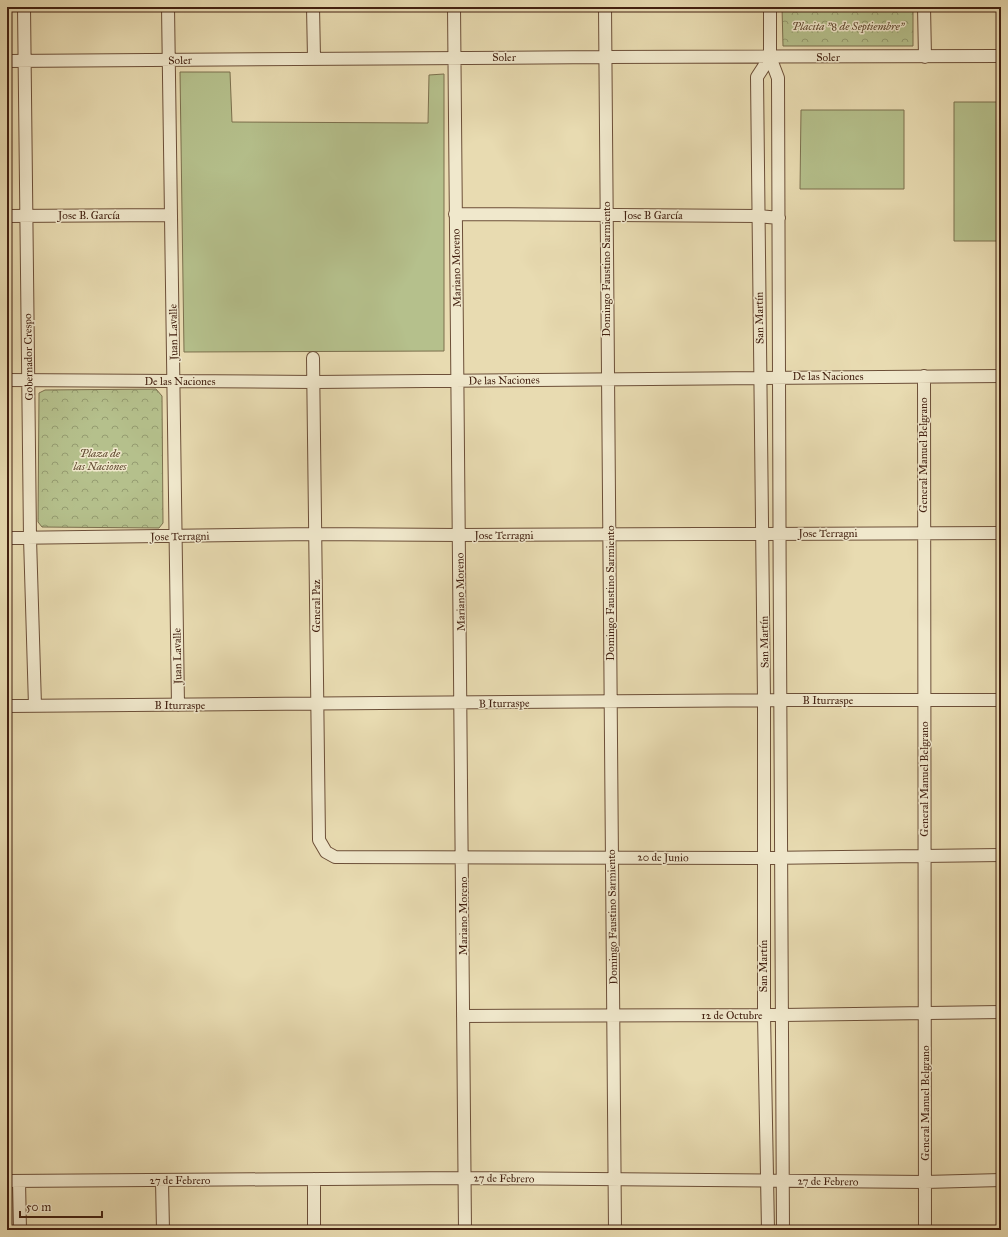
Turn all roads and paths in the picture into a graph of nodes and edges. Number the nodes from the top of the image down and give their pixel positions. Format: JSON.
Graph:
{"nodes":[{"id":1,"x":24,"y":7,"type":"edge"},
{"id":2,"x":168,"y":7,"type":"edge"},
{"id":3,"x":313,"y":7,"type":"edge"},
{"id":4,"x":454,"y":7,"type":"edge"},
{"id":5,"x":605,"y":7,"type":"edge"},
{"id":6,"x":770,"y":7,"type":"edge"},
{"id":7,"x":924,"y":7,"type":"edge"},
{"id":8,"x":1001,"y":56,"type":"edge"},
{"id":9,"x":456,"y":57,"type":"junction"},
{"id":10,"x":605,"y":57,"type":"junction"},
{"id":11,"x":770,"y":57,"type":"junction"},
{"id":12,"x":924,"y":57,"type":"junction"},
{"id":13,"x":314,"y":58,"type":"junction"},
{"id":14,"x":168,"y":60,"type":"junction"},
{"id":15,"x":7,"y":61,"type":"edge"},
{"id":16,"x":25,"y":61,"type":"junction"},
{"id":17,"x":455,"y":214,"type":"junction"},
{"id":18,"x":171,"y":215,"type":"junction"},
{"id":19,"x":606,"y":215,"type":"junction"},
{"id":20,"x":7,"y":216,"type":"edge"},
{"id":21,"x":26,"y":216,"type":"junction"},
{"id":22,"x":758,"y":216,"type":"junction"},
{"id":23,"x":779,"y":218,"type":"junction"},
{"id":24,"x":313,"y":358,"type":"dead end"},
{"id":25,"x":924,"y":376,"type":"junction"},
{"id":26,"x":1001,"y":376,"type":"edge"},
{"id":27,"x":780,"y":377,"type":"junction"},
{"id":28,"x":607,"y":378,"type":"junction"},
{"id":29,"x":760,"y":378,"type":"junction"},
{"id":30,"x":7,"y":380,"type":"edge"},
{"id":31,"x":28,"y":380,"type":"junction"},
{"id":32,"x":174,"y":381,"type":"junction"},
{"id":33,"x":458,"y":381,"type":"junction"},
{"id":34,"x":314,"y":382,"type":"junction"},
{"id":35,"x":923,"y":533,"type":"junction"},
{"id":36,"x":1001,"y":533,"type":"edge"},
{"id":37,"x":315,"y":534,"type":"junction"},
{"id":38,"x":762,"y":534,"type":"junction"},
{"id":39,"x":780,"y":534,"type":"junction"},
{"id":40,"x":609,"y":535,"type":"junction"},
{"id":41,"x":175,"y":536,"type":"junction"},
{"id":42,"x":459,"y":536,"type":"junction"},
{"id":43,"x":7,"y":538,"type":"edge"},
{"id":44,"x":30,"y":538,"type":"junction"},
{"id":45,"x":764,"y":700,"type":"junction"},
{"id":46,"x":781,"y":700,"type":"junction"},
{"id":47,"x":924,"y":700,"type":"junction"},
{"id":48,"x":1001,"y":700,"type":"edge"},
{"id":49,"x":610,"y":702,"type":"junction"},
{"id":50,"x":461,"y":703,"type":"junction"},
{"id":51,"x":178,"y":705,"type":"junction"},
{"id":52,"x":316,"y":705,"type":"junction"},
{"id":53,"x":7,"y":706,"type":"edge"},
{"id":54,"x":35,"y":706,"type":"junction"},
{"id":55,"x":326,"y":852,"type":"joint"},
{"id":56,"x":924,"y":856,"type":"junction"},
{"id":57,"x":1001,"y":856,"type":"edge"},
{"id":58,"x":462,"y":857,"type":"junction"},
{"id":59,"x":612,"y":857,"type":"junction"},
{"id":60,"x":763,"y":858,"type":"junction"},
{"id":61,"x":779,"y":858,"type":"junction"},
{"id":62,"x":925,"y":1012,"type":"junction"},
{"id":63,"x":1001,"y":1012,"type":"edge"},
{"id":64,"x":613,"y":1015,"type":"junction"},
{"id":65,"x":764,"y":1015,"type":"junction"},
{"id":66,"x":782,"y":1015,"type":"junction"},
{"id":67,"x":464,"y":1016,"type":"junction"},
{"id":68,"x":465,"y":1178,"type":"junction"},
{"id":69,"x":314,"y":1179,"type":"junction"},
{"id":70,"x":614,"y":1179,"type":"junction"},
{"id":71,"x":162,"y":1180,"type":"junction"},
{"id":72,"x":768,"y":1180,"type":"junction"},
{"id":73,"x":1001,"y":1180,"type":"edge"},
{"id":74,"x":13,"y":1181,"type":"edge"},
{"id":75,"x":782,"y":1181,"type":"junction"},
{"id":76,"x":925,"y":1182,"type":"junction"},
{"id":77,"x":20,"y":1230,"type":"edge"},
{"id":78,"x":163,"y":1230,"type":"edge"},
{"id":79,"x":314,"y":1230,"type":"edge"},
{"id":80,"x":465,"y":1230,"type":"edge"},
{"id":81,"x":615,"y":1230,"type":"edge"},
{"id":82,"x":768,"y":1230,"type":"edge"},
{"id":83,"x":783,"y":1230,"type":"edge"},
{"id":84,"x":925,"y":1230,"type":"edge"}],
"edges":[{"from":1,"to":16,"type":"street","name":"Gobernador Crespo"},
{"from":2,"to":14,"type":"street","name":"Juan Lavalle"},
{"from":3,"to":13,"type":"street"},
{"from":4,"to":9,"type":"street","name":"Mariano Moreno"},
{"from":5,"to":10,"type":"street","name":"Domingo Faustino Sarmiento"},
{"from":6,"to":11,"type":"street","name":"San Martín"},
{"from":7,"to":12,"type":"street"},
{"from":8,"to":12,"type":"street","name":"Soler"},
{"from":9,"to":10,"type":"street","name":"Soler"},
{"from":9,"to":13,"type":"street","name":"Soler"},
{"from":9,"to":17,"type":"street","name":"Mariano Moreno"},
{"from":10,"to":11,"type":"street","name":"Soler"},
{"from":10,"to":19,"type":"street","name":"Domingo Faustino Sarmiento"},
{"from":11,"to":12,"type":"street","name":"Soler"},
{"from":11,"to":22,"type":"street","name":"San Martín"},
{"from":11,"to":23,"type":"street","name":"San Martín"},
{"from":13,"to":14,"type":"street","name":"Soler"},
{"from":14,"to":16,"type":"street","name":"Soler"},
{"from":14,"to":18,"type":"street","name":"Juan Lavalle"},
{"from":15,"to":16,"type":"street","name":"Soler"},
{"from":16,"to":21,"type":"street","name":"Gobernador Crespo"},
{"from":17,"to":19,"type":"street","name":"Jose B García"},
{"from":17,"to":33,"type":"street","name":"Mariano Moreno"},
{"from":18,"to":21,"type":"street","name":"Jose B. García"},
{"from":18,"to":32,"type":"street","name":"Juan Lavalle"},
{"from":19,"to":22,"type":"street","name":"Jose B García"},
{"from":19,"to":28,"type":"street","name":"Domingo Faustino Sarmiento"},
{"from":20,"to":21,"type":"street","name":"Jose B. García"},
{"from":21,"to":31,"type":"street","name":"Gobernador Crespo"},
{"from":22,"to":23,"type":"street","name":"Jose B García"},
{"from":22,"to":29,"type":"street","name":"San Martín"},
{"from":23,"to":27,"type":"street","name":"San Martín"},
{"from":24,"to":34,"type":"street","name":"General Paz"},
{"from":25,"to":26,"type":"street","name":"De las Naciones"},
{"from":25,"to":27,"type":"street","name":"De las Naciones"},
{"from":25,"to":35,"type":"street","name":"General Manuel Belgrano"},
{"from":27,"to":29,"type":"street","name":"De las Naciones"},
{"from":27,"to":39,"type":"street","name":"San Martín"},
{"from":28,"to":29,"type":"street","name":"De las Naciones"},
{"from":28,"to":33,"type":"street","name":"De las Naciones"},
{"from":28,"to":40,"type":"street","name":"Domingo Faustino Sarmiento"},
{"from":29,"to":38,"type":"street","name":"San Martín"},
{"from":30,"to":31,"type":"street","name":"De las Naciones"},
{"from":31,"to":32,"type":"street","name":"De las Naciones"},
{"from":31,"to":44,"type":"street","name":"Gobernador Crespo"},
{"from":32,"to":34,"type":"street","name":"De las Naciones"},
{"from":32,"to":41,"type":"street","name":"Juan Lavalle"},
{"from":33,"to":34,"type":"street","name":"De las Naciones"},
{"from":33,"to":42,"type":"street","name":"Mariano Moreno"},
{"from":34,"to":37,"type":"street","name":"General Paz"},
{"from":35,"to":36,"type":"street","name":"Jose Terragni"},
{"from":35,"to":39,"type":"street","name":"Jose Terragni"},
{"from":35,"to":47,"type":"street","name":"General Manuel Belgrano"},
{"from":37,"to":41,"type":"street","name":"Jose Terragni"},
{"from":37,"to":42,"type":"street","name":"Jose Terragni"},
{"from":37,"to":52,"type":"street","name":"General Paz"},
{"from":38,"to":39,"type":"street","name":"Jose Terragni"},
{"from":38,"to":40,"type":"street","name":"Jose Terragni"},
{"from":38,"to":45,"type":"street","name":"San Martín"},
{"from":39,"to":46,"type":"street","name":"San Martín"},
{"from":40,"to":42,"type":"street","name":"Jose Terragni"},
{"from":40,"to":49,"type":"street","name":"Domingo Faustino Sarmiento"},
{"from":41,"to":44,"type":"street","name":"Jose Terragni"},
{"from":41,"to":51,"type":"street","name":"Juan Lavalle"},
{"from":42,"to":50,"type":"street","name":"Mariano Moreno"},
{"from":43,"to":44,"type":"street","name":"Jose Terragni"},
{"from":44,"to":54,"type":"street","name":"Gobernador Crespo"},
{"from":45,"to":46,"type":"street","name":"B Iturraspe"},
{"from":45,"to":49,"type":"street","name":"B Iturraspe"},
{"from":45,"to":60,"type":"street","name":"San Martín"},
{"from":46,"to":47,"type":"street","name":"B Iturraspe"},
{"from":46,"to":61,"type":"street","name":"San Martín"},
{"from":47,"to":48,"type":"street","name":"B Iturraspe"},
{"from":47,"to":56,"type":"street","name":"General Manuel Belgrano"},
{"from":49,"to":50,"type":"street","name":"B Iturraspe"},
{"from":49,"to":59,"type":"street","name":"Domingo Faustino Sarmiento"},
{"from":50,"to":52,"type":"street","name":"B Iturraspe"},
{"from":50,"to":58,"type":"street","name":"Mariano Moreno"},
{"from":51,"to":52,"type":"street","name":"B Iturraspe"},
{"from":51,"to":54,"type":"street","name":"B Iturraspe"},
{"from":52,"to":55,"type":"street","name":"General Paz"},
{"from":53,"to":54,"type":"street","name":"B Iturraspe"},
{"from":55,"to":58,"type":"street","name":"20 de Junio"},
{"from":56,"to":57,"type":"street","name":"20 de Junio"},
{"from":56,"to":61,"type":"street","name":"20 de Junio"},
{"from":56,"to":62,"type":"street","name":"General Manuel Belgrano"},
{"from":58,"to":59,"type":"street","name":"20 de Junio"},
{"from":58,"to":67,"type":"street","name":"Mariano Moreno"},
{"from":59,"to":60,"type":"street","name":"20 de Junio"},
{"from":59,"to":64,"type":"street","name":"Domingo Faustino Sarmiento"},
{"from":60,"to":61,"type":"street","name":"20 de Junio"},
{"from":60,"to":65,"type":"street","name":"San Martín"},
{"from":61,"to":66,"type":"street","name":"San Martín"},
{"from":62,"to":63,"type":"street","name":"12 de Octubre"},
{"from":62,"to":66,"type":"street","name":"12 de Octubre"},
{"from":62,"to":76,"type":"street","name":"General Manuel Belgrano"},
{"from":64,"to":65,"type":"street","name":"12 de Octubre"},
{"from":64,"to":67,"type":"street","name":"12 de Octubre"},
{"from":64,"to":70,"type":"street","name":"Domingo Faustino Sarmiento"},
{"from":65,"to":66,"type":"street","name":"12 de Octubre"},
{"from":65,"to":72,"type":"street","name":"San Martín"},
{"from":66,"to":75,"type":"street","name":"San Martín"},
{"from":67,"to":68,"type":"street","name":"Mariano Moreno"},
{"from":68,"to":69,"type":"street","name":"27 de Febrero"},
{"from":68,"to":70,"type":"street","name":"27 de Febrero"},
{"from":68,"to":80,"type":"street","name":"Mariano Moreno"},
{"from":69,"to":71,"type":"street","name":"27 de Febrero"},
{"from":69,"to":79,"type":"street"},
{"from":70,"to":72,"type":"street","name":"27 de Febrero"},
{"from":70,"to":81,"type":"street","name":"Domingo Faustino Sarmiento"},
{"from":71,"to":74,"type":"street","name":"27 de Febrero"},
{"from":71,"to":78,"type":"street"},
{"from":72,"to":75,"type":"street","name":"27 de Febrero"},
{"from":72,"to":82,"type":"street","name":"San Martín"},
{"from":73,"to":76,"type":"street","name":"27 de Febrero"},
{"from":74,"to":77,"type":"street"},
{"from":75,"to":76,"type":"street","name":"27 de Febrero"},
{"from":75,"to":83,"type":"street","name":"San Martín"},
{"from":76,"to":84,"type":"street","name":"General Manuel Belgrano"}]}
